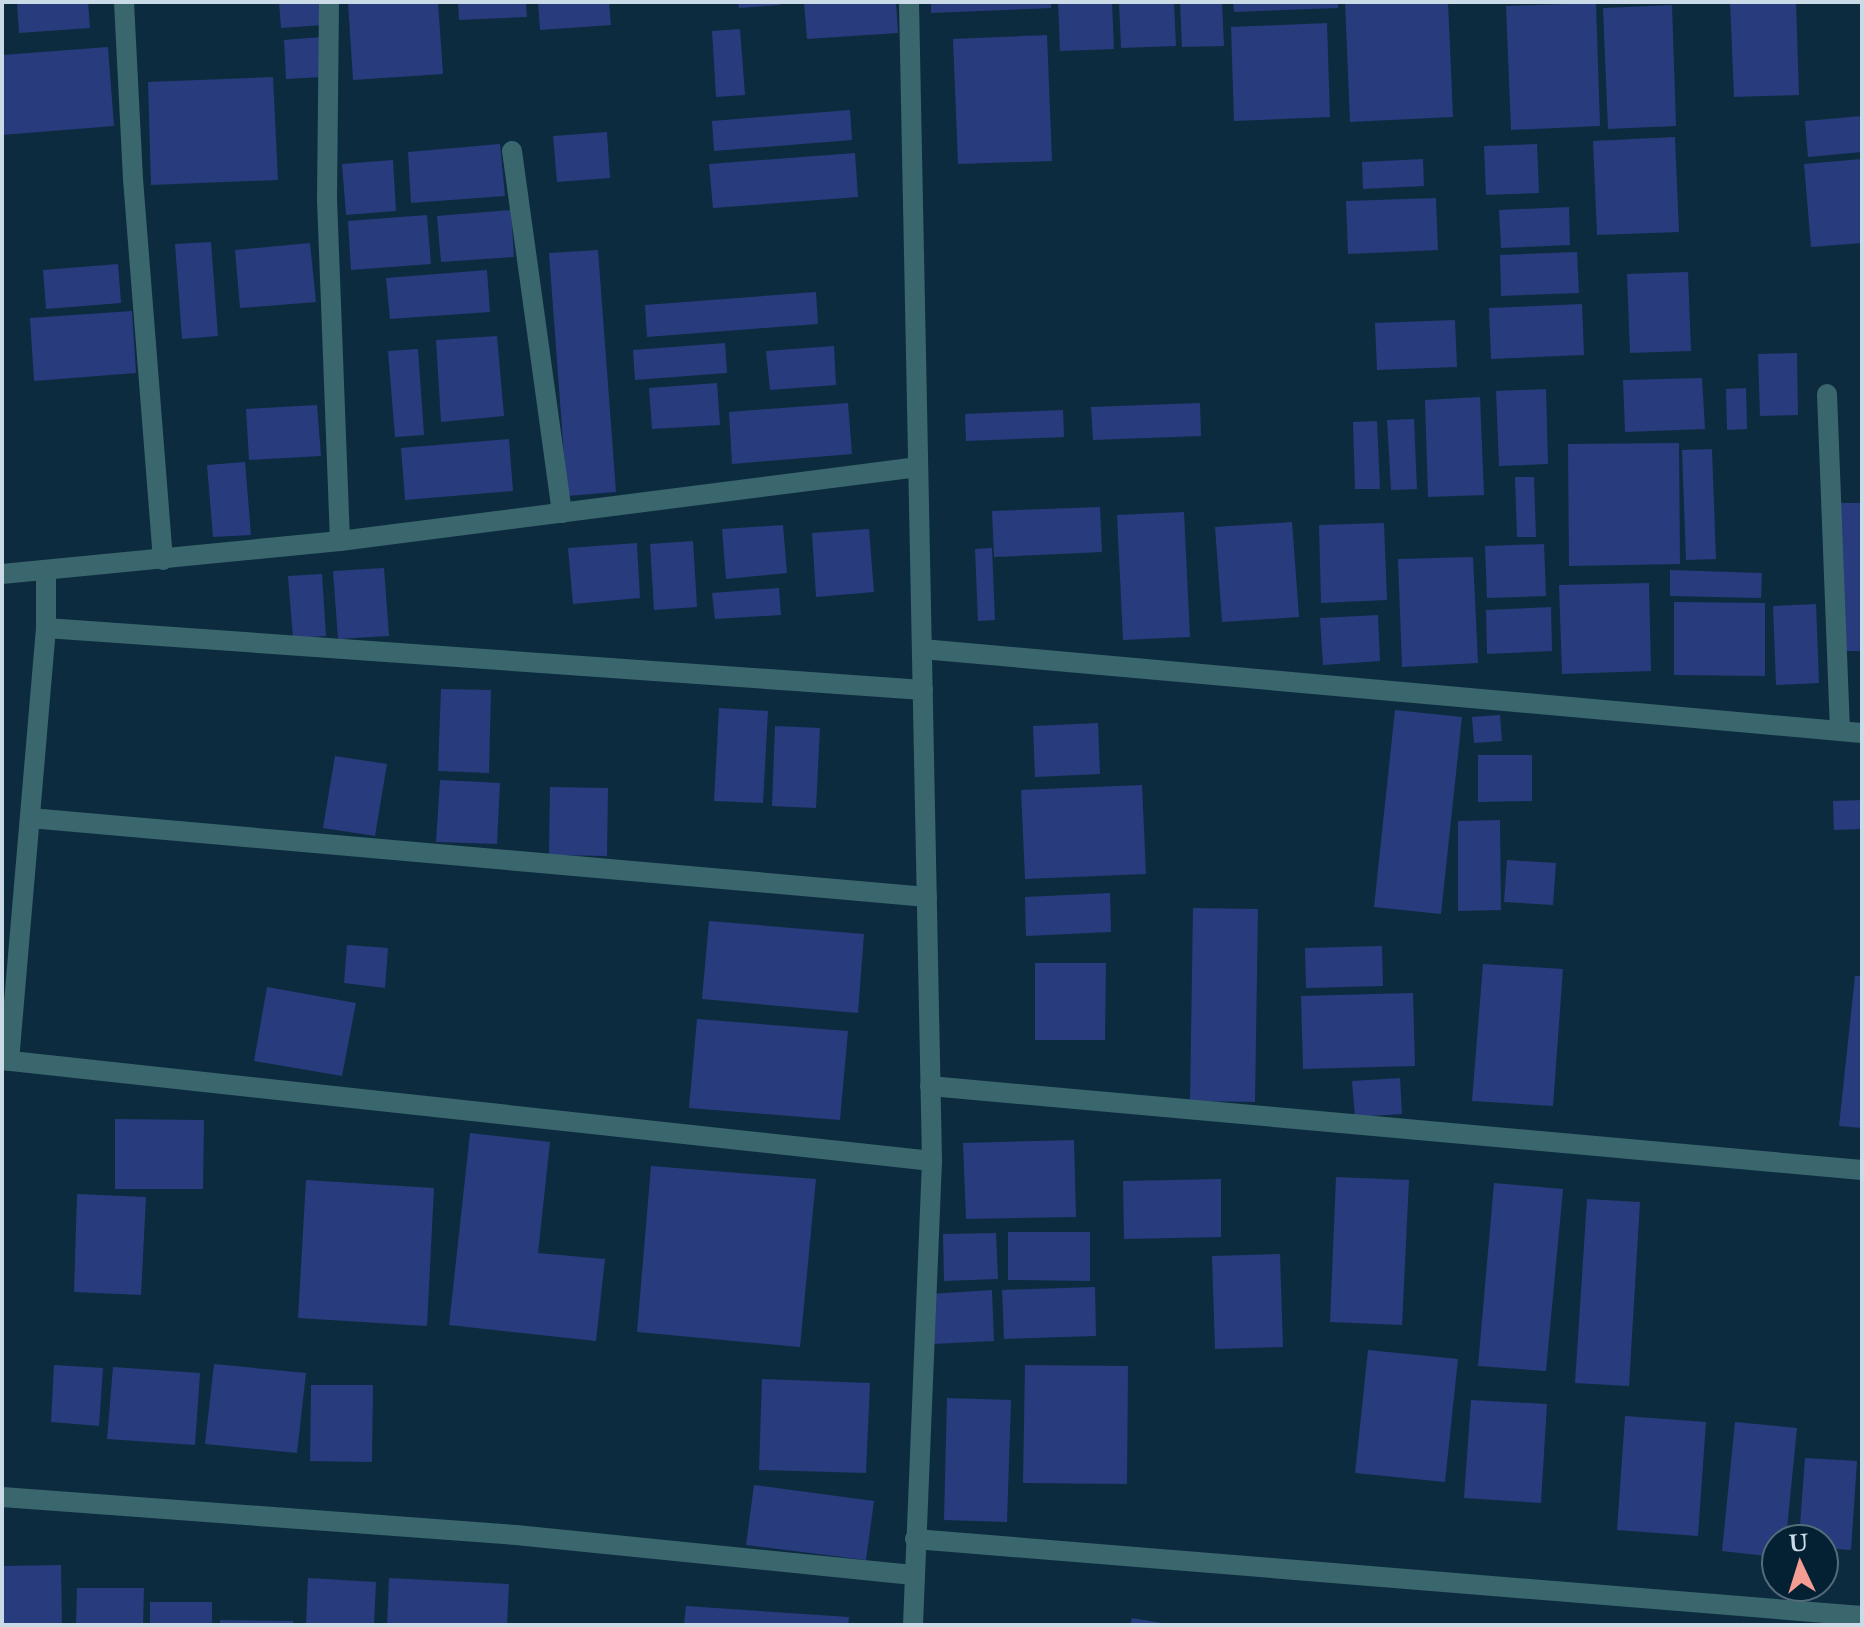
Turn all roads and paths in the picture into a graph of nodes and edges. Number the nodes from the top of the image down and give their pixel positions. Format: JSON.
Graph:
{"nodes":[{"id":1,"x":124,"y":2,"type":"edge"},
{"id":2,"x":329,"y":2,"type":"edge"},
{"id":3,"x":909,"y":2,"type":"edge"},
{"id":4,"x":512,"y":151,"type":"dead end"},
{"id":5,"x":1827,"y":394,"type":"dead end"},
{"id":6,"x":918,"y":467,"type":"junction"},
{"id":7,"x":562,"y":513,"type":"junction"},
{"id":8,"x":340,"y":541,"type":"junction"},
{"id":9,"x":163,"y":560,"type":"junction"},
{"id":10,"x":46,"y":571,"type":"junction"},
{"id":11,"x":2,"y":574,"type":"edge"},
{"id":12,"x":46,"y":628,"type":"junction"},
{"id":13,"x":922,"y":649,"type":"junction"},
{"id":14,"x":923,"y":690,"type":"junction"},
{"id":15,"x":1840,"y":731,"type":"junction"},
{"id":16,"x":1862,"y":733,"type":"edge"},
{"id":17,"x":30,"y":818,"type":"junction"},
{"id":18,"x":927,"y":897,"type":"junction"},
{"id":19,"x":5,"y":1060,"type":"edge"},
{"id":20,"x":930,"y":1086,"type":"junction"},
{"id":21,"x":932,"y":1161,"type":"junction"},
{"id":22,"x":1862,"y":1170,"type":"edge"},
{"id":23,"x":2,"y":1497,"type":"edge"},
{"id":24,"x":915,"y":1539,"type":"junction"},
{"id":25,"x":913,"y":1575,"type":"junction"},
{"id":26,"x":1862,"y":1616,"type":"edge"},
{"id":27,"x":913,"y":1625,"type":"edge"}],
"edges":[{"from":1,"to":9,"type":"street"},
{"from":2,"to":8,"type":"street"},
{"from":3,"to":6,"type":"street"},
{"from":4,"to":7,"type":"street"},
{"from":5,"to":15,"type":"street"},
{"from":6,"to":7,"type":"street"},
{"from":6,"to":13,"type":"street"},
{"from":7,"to":8,"type":"street"},
{"from":8,"to":9,"type":"street"},
{"from":9,"to":10,"type":"street"},
{"from":10,"to":11,"type":"street"},
{"from":10,"to":12,"type":"street"},
{"from":12,"to":14,"type":"street"},
{"from":12,"to":17,"type":"street"},
{"from":13,"to":14,"type":"street"},
{"from":13,"to":15,"type":"street"},
{"from":14,"to":18,"type":"street"},
{"from":15,"to":16,"type":"street"},
{"from":17,"to":18,"type":"street"},
{"from":17,"to":19,"type":"street"},
{"from":18,"to":20,"type":"street"},
{"from":19,"to":21,"type":"street"},
{"from":20,"to":21,"type":"street"},
{"from":20,"to":22,"type":"street"},
{"from":21,"to":24,"type":"street"},
{"from":23,"to":25,"type":"street"},
{"from":24,"to":25,"type":"street"},
{"from":24,"to":26,"type":"street"},
{"from":25,"to":27,"type":"street"}]}
